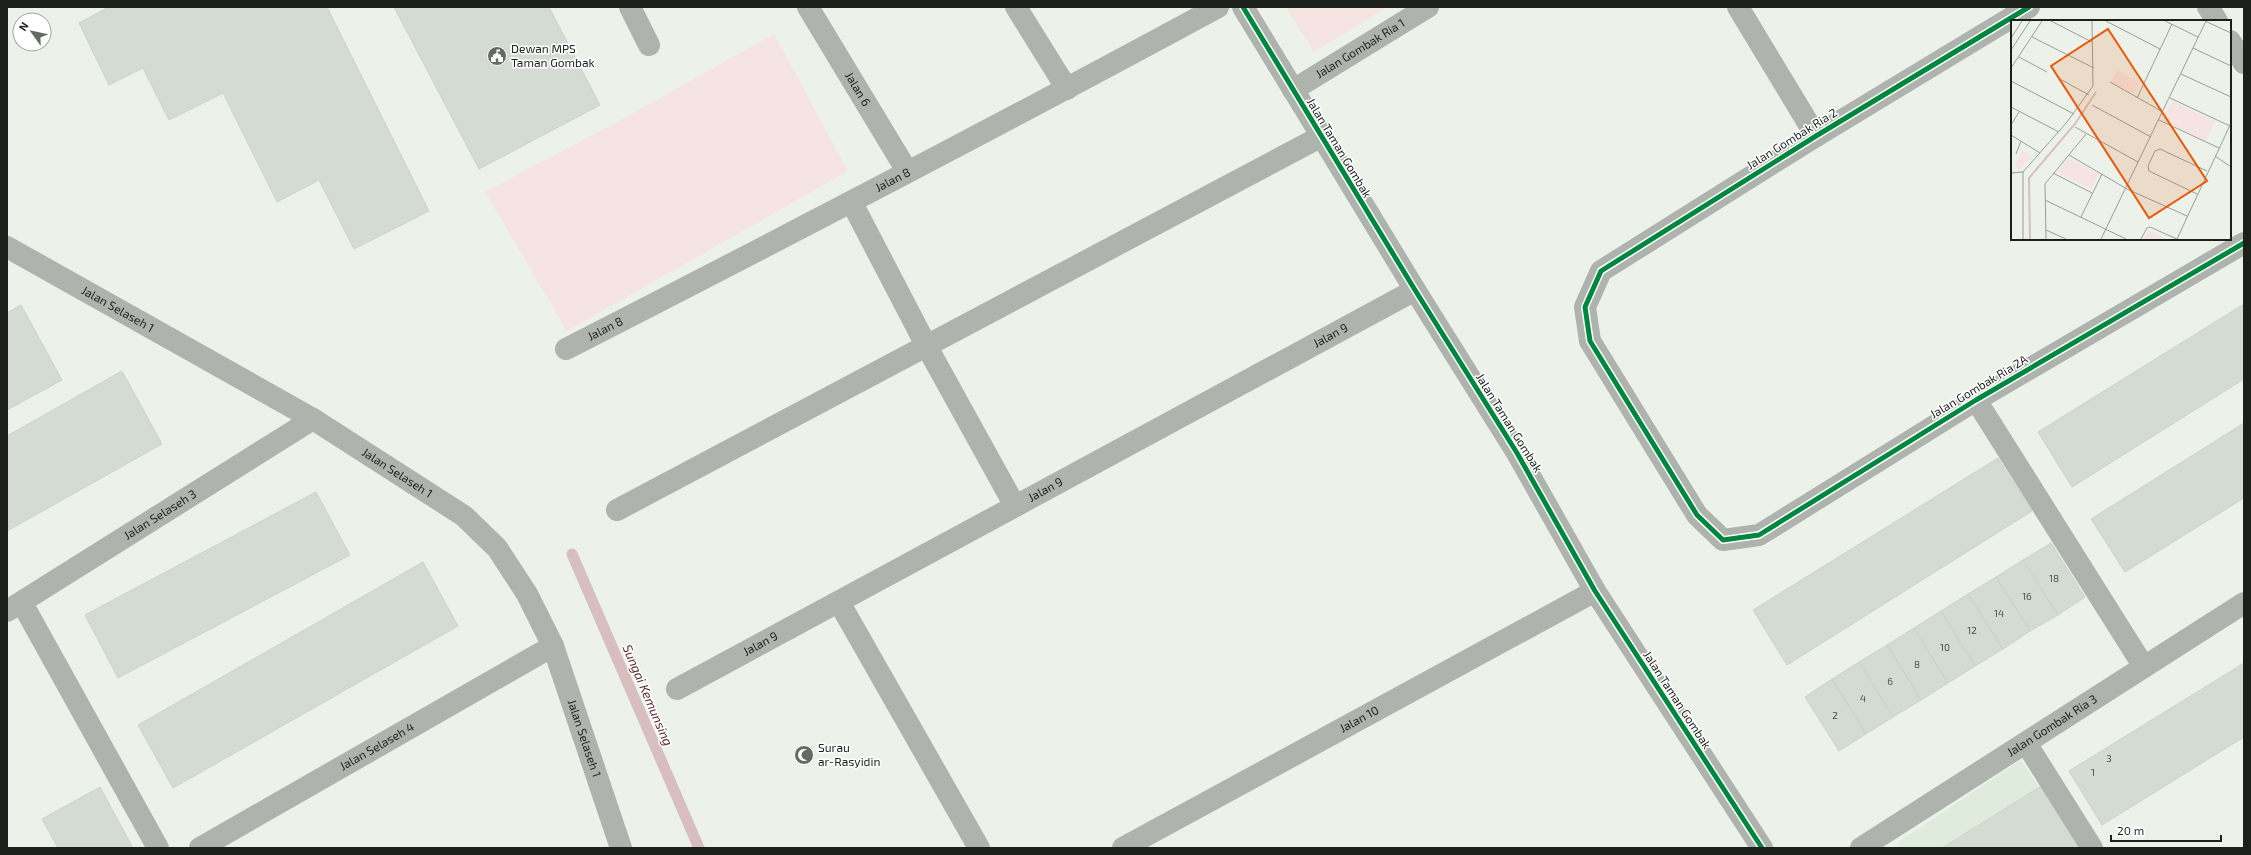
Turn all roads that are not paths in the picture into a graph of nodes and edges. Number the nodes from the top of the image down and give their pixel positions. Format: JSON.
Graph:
{"nodes":[{"id":1,"x":630,"y":7,"type":"edge"},
{"id":2,"x":808,"y":7,"type":"edge"},
{"id":3,"x":1016,"y":7,"type":"edge"},
{"id":4,"x":1218,"y":7,"type":"edge"},
{"id":5,"x":1243,"y":7,"type":"edge"},
{"id":6,"x":1428,"y":7,"type":"edge"},
{"id":7,"x":1738,"y":7,"type":"edge"},
{"id":8,"x":2029,"y":7,"type":"edge"},
{"id":9,"x":2208,"y":7,"type":"edge"},
{"id":10,"x":2216,"y":20,"type":"edge"},
{"id":11,"x":2231,"y":43,"type":"edge"},
{"id":12,"x":649,"y":45,"type":"dead end"},
{"id":13,"x":2244,"y":63,"type":"edge"},
{"id":14,"x":1067,"y":89,"type":"junction"},
{"id":15,"x":1293,"y":90,"type":"junction"},
{"id":16,"x":1320,"y":136,"type":"junction"},
{"id":17,"x":1816,"y":136,"type":"junction"},
{"id":18,"x":907,"y":171,"type":"junction"},
{"id":19,"x":852,"y":202,"type":"junction"},
{"id":20,"x":2244,"y":243,"type":"edge"},
{"id":21,"x":11,"y":255,"type":"edge"},
{"id":22,"x":1414,"y":290,"type":"junction"},
{"id":23,"x":926,"y":345,"type":"junction"},
{"id":24,"x":566,"y":349,"type":"dead end"},
{"id":25,"x":1976,"y":400,"type":"junction"},
{"id":26,"x":313,"y":419,"type":"junction"},
{"id":27,"x":1014,"y":506,"type":"junction"},
{"id":28,"x":617,"y":510,"type":"dead end"},
{"id":29,"x":1723,"y":540,"type":"joint"},
{"id":30,"x":1595,"y":591,"type":"junction"},
{"id":31,"x":839,"y":602,"type":"junction"},
{"id":32,"x":2244,"y":603,"type":"edge"},
{"id":33,"x":14,"y":607,"type":"edge"},
{"id":34,"x":553,"y":646,"type":"junction"},
{"id":35,"x":2144,"y":667,"type":"junction"},
{"id":36,"x":677,"y":689,"type":"dead end"},
{"id":37,"x":2026,"y":743,"type":"junction"},
{"id":38,"x":1875,"y":844,"type":"edge"},
{"id":39,"x":158,"y":848,"type":"edge"},
{"id":40,"x":200,"y":848,"type":"edge"},
{"id":41,"x":622,"y":848,"type":"edge"},
{"id":42,"x":979,"y":848,"type":"edge"},
{"id":43,"x":1123,"y":848,"type":"edge"},
{"id":44,"x":1762,"y":848,"type":"edge"},
{"id":45,"x":2092,"y":848,"type":"edge"}],
"edges":[{"from":1,"to":12,"type":"street"},
{"from":2,"to":18,"type":"street","name":"Jalan 6"},
{"from":3,"to":14,"type":"street"},
{"from":4,"to":14,"type":"street","name":"Jalan 8"},
{"from":5,"to":15,"type":"street","name":"Jalan Taman Gombak"},
{"from":6,"to":15,"type":"street","name":"Jalan Gombak Ria 1"},
{"from":7,"to":17,"type":"street"},
{"from":8,"to":17,"type":"street","name":"Jalan Gombak Ria 2"},
{"from":9,"to":10,"type":"street"},
{"from":11,"to":13,"type":"street"},
{"from":14,"to":18,"type":"street","name":"Jalan 8"},
{"from":15,"to":16,"type":"street","name":"Jalan Taman Gombak"},
{"from":16,"to":22,"type":"street","name":"Jalan Taman Gombak"},
{"from":16,"to":23,"type":"street"},
{"from":17,"to":29,"type":"street","name":"Jalan Gombak Ria 2"},
{"from":18,"to":19,"type":"street","name":"Jalan 8"},
{"from":19,"to":23,"type":"street"},
{"from":19,"to":24,"type":"street","name":"Jalan 8"},
{"from":20,"to":25,"type":"street","name":"Jalan Gombak Ria 2A"},
{"from":21,"to":26,"type":"street","name":"Jalan Selaseh 1"},
{"from":22,"to":27,"type":"street","name":"Jalan 9"},
{"from":22,"to":30,"type":"street","name":"Jalan Taman Gombak"},
{"from":23,"to":27,"type":"street"},
{"from":23,"to":28,"type":"street"},
{"from":25,"to":29,"type":"street","name":"Jalan Gombak Ria 2A"},
{"from":25,"to":35,"type":"street"},
{"from":26,"to":33,"type":"street","name":"Jalan Selaseh 3"},
{"from":26,"to":34,"type":"street","name":"Jalan Selaseh 1"},
{"from":27,"to":31,"type":"street","name":"Jalan 9"},
{"from":30,"to":43,"type":"street","name":"Jalan 10"},
{"from":30,"to":44,"type":"street","name":"Jalan Taman Gombak"},
{"from":31,"to":36,"type":"street","name":"Jalan 9"},
{"from":31,"to":42,"type":"street"},
{"from":32,"to":35,"type":"street","name":"Jalan Gombak Ria 3"},
{"from":33,"to":39,"type":"street"},
{"from":34,"to":40,"type":"street","name":"Jalan Selaseh 4"},
{"from":34,"to":41,"type":"street","name":"Jalan Selaseh 1"},
{"from":35,"to":37,"type":"street","name":"Jalan Gombak Ria 3"},
{"from":37,"to":38,"type":"street","name":"Jalan Gombak Ria 3"},
{"from":37,"to":45,"type":"street"}]}
